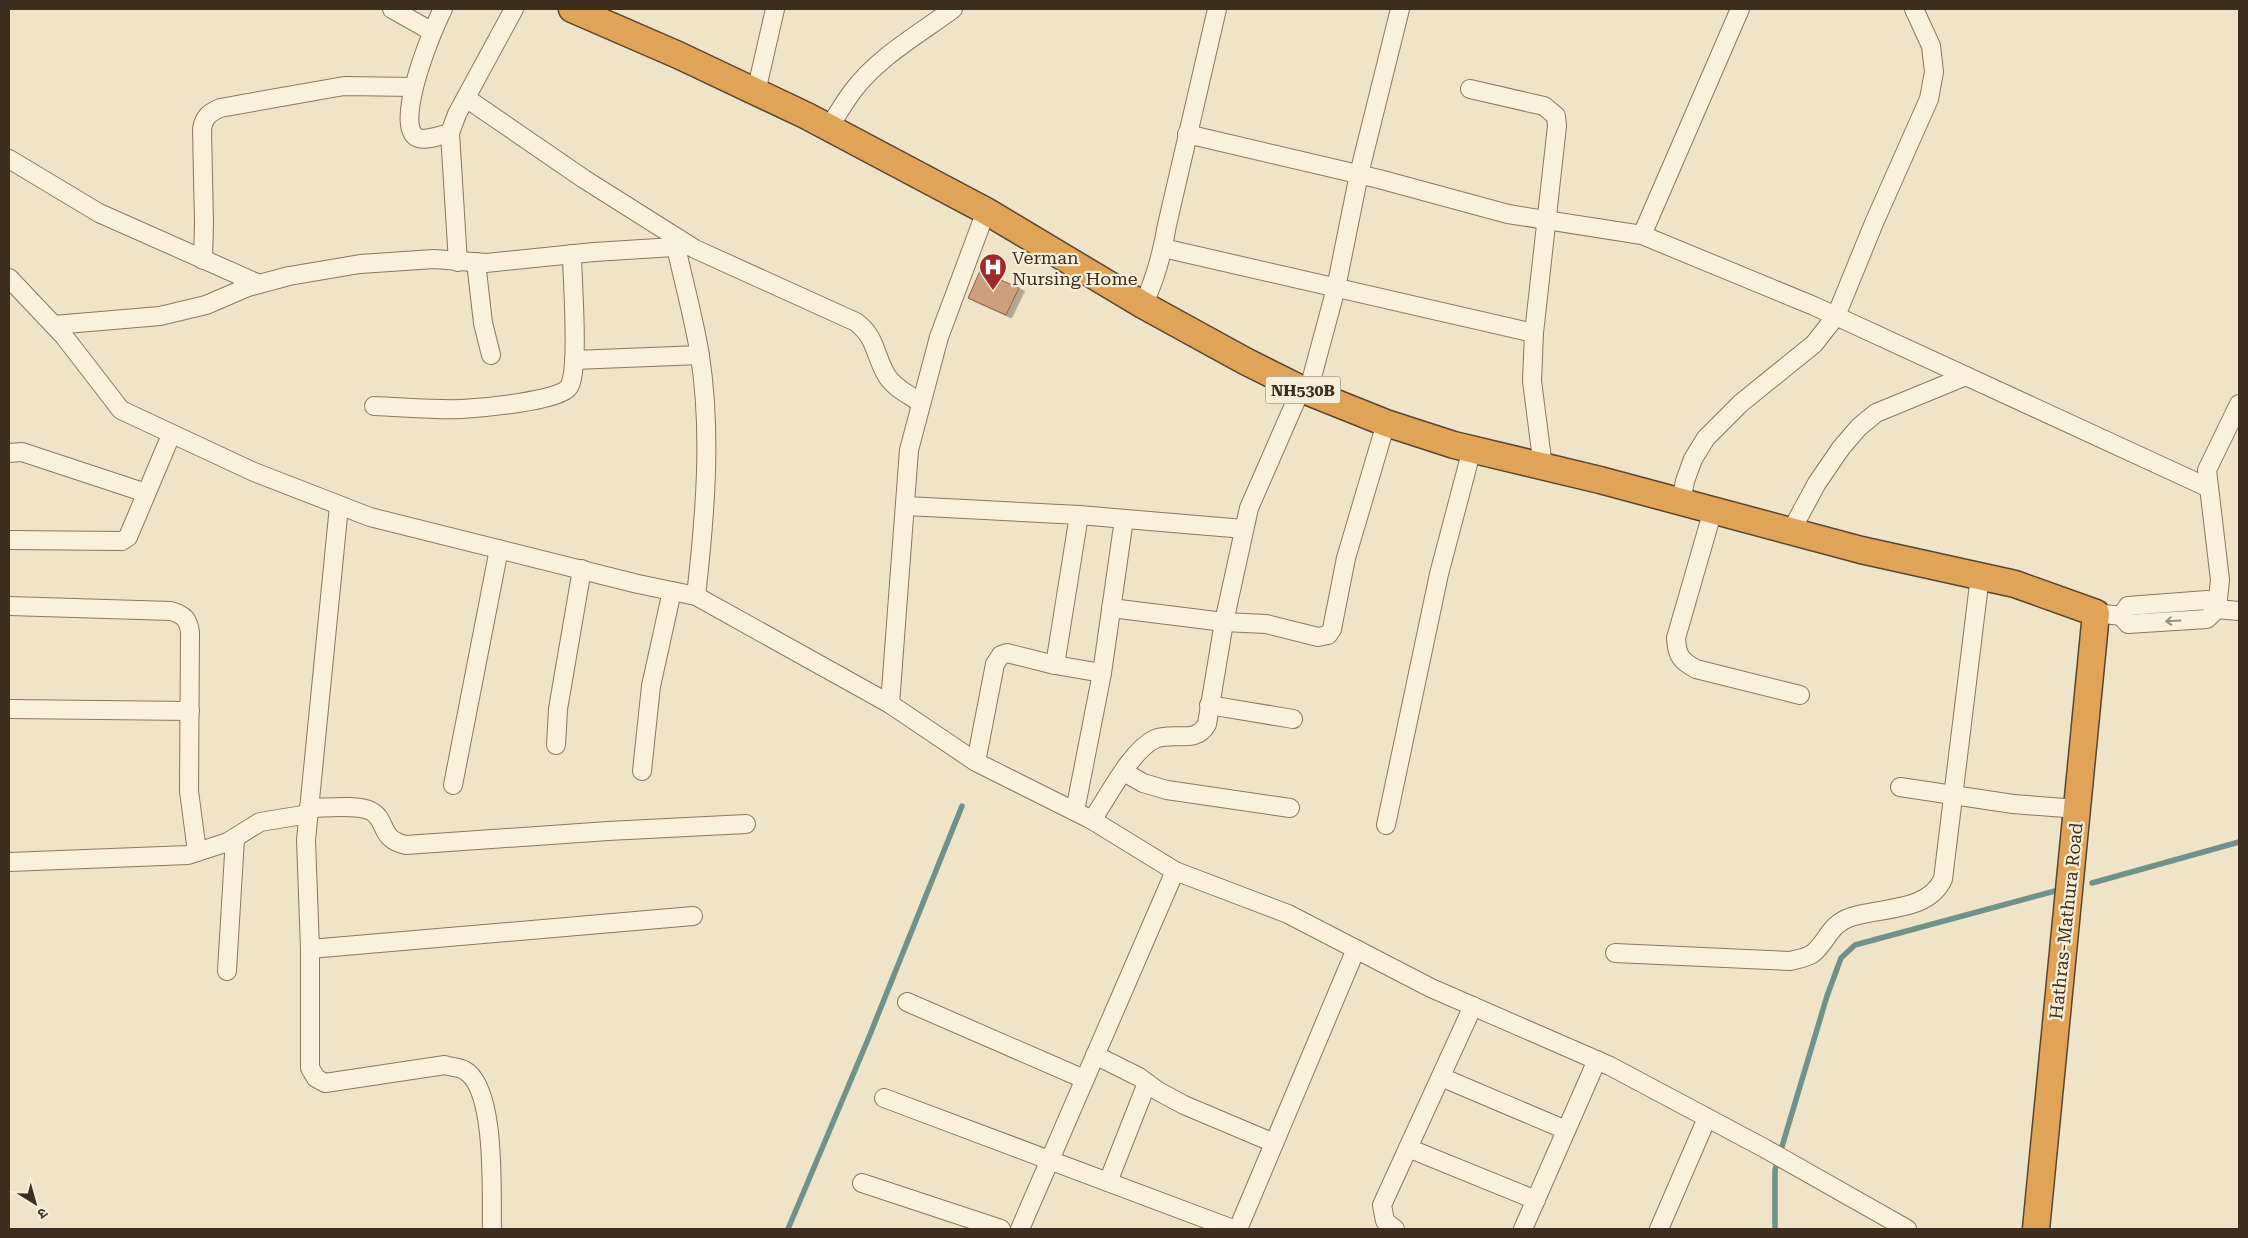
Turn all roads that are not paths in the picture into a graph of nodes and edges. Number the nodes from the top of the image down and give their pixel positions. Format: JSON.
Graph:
{"nodes":[{"id":1,"x":392,"y":9,"type":"edge"},
{"id":2,"x":443,"y":9,"type":"edge"},
{"id":3,"x":514,"y":9,"type":"edge"},
{"id":4,"x":775,"y":9,"type":"edge"},
{"id":5,"x":953,"y":9,"type":"edge"},
{"id":6,"x":1216,"y":9,"type":"edge"},
{"id":7,"x":1400,"y":9,"type":"edge"},
{"id":8,"x":1740,"y":9,"type":"edge"},
{"id":9,"x":1914,"y":9,"type":"edge"},
{"id":10,"x":585,"y":11,"type":"edge"},
{"id":11,"x":431,"y":31,"type":"junction"},
{"id":12,"x":414,"y":87,"type":"junction"},
{"id":13,"x":1470,"y":89,"type":"dead end"},
{"id":14,"x":756,"y":92,"type":"junction"},
{"id":15,"x":466,"y":98,"type":"junction"},
{"id":16,"x":829,"y":127,"type":"junction"},
{"id":17,"x":450,"y":133,"type":"junction"},
{"id":18,"x":1187,"y":134,"type":"junction"},
{"id":19,"x":9,"y":159,"type":"edge"},
{"id":20,"x":1358,"y":174,"type":"junction"},
{"id":21,"x":986,"y":211,"type":"junction"},
{"id":22,"x":1547,"y":220,"type":"junction"},
{"id":23,"x":1642,"y":235,"type":"junction"},
{"id":24,"x":683,"y":247,"type":"junction"},
{"id":25,"x":1163,"y":248,"type":"junction"},
{"id":26,"x":572,"y":254,"type":"junction"},
{"id":27,"x":203,"y":260,"type":"junction"},
{"id":28,"x":458,"y":262,"type":"junction"},
{"id":29,"x":476,"y":262,"type":"junction"},
{"id":30,"x":9,"y":278,"type":"edge"},
{"id":31,"x":259,"y":284,"type":"junction"},
{"id":32,"x":1336,"y":288,"type":"junction"},
{"id":33,"x":1143,"y":305,"type":"junction"},
{"id":34,"x":1836,"y":316,"type":"junction"},
{"id":35,"x":54,"y":325,"type":"junction"},
{"id":36,"x":1534,"y":333,"type":"junction"},
{"id":37,"x":492,"y":355,"type":"dead end"},
{"id":38,"x":700,"y":355,"type":"junction"},
{"id":39,"x":574,"y":360,"type":"junction"},
{"id":40,"x":1966,"y":376,"type":"junction"},
{"id":41,"x":1305,"y":391,"type":"junction"},
{"id":42,"x":921,"y":403,"type":"junction"},
{"id":43,"x":374,"y":406,"type":"dead end"},
{"id":44,"x":2238,"y":407,"type":"edge"},
{"id":45,"x":1386,"y":423,"type":"junction"},
{"id":46,"x":171,"y":435,"type":"junction"},
{"id":47,"x":1472,"y":450,"type":"junction"},
{"id":48,"x":9,"y":453,"type":"edge"},
{"id":49,"x":1543,"y":467,"type":"junction"},
{"id":50,"x":2209,"y":488,"type":"junction"},
{"id":51,"x":146,"y":493,"type":"junction"},
{"id":52,"x":1681,"y":502,"type":"junction"},
{"id":53,"x":338,"y":506,"type":"junction"},
{"id":54,"x":906,"y":506,"type":"junction"},
{"id":55,"x":1713,"y":510,"type":"junction"},
{"id":56,"x":1079,"y":515,"type":"junction"},
{"id":57,"x":1124,"y":519,"type":"junction"},
{"id":58,"x":1244,"y":529,"type":"junction"},
{"id":59,"x":1791,"y":531,"type":"junction"},
{"id":60,"x":9,"y":540,"type":"edge"},
{"id":61,"x":499,"y":549,"type":"junction"},
{"id":62,"x":582,"y":569,"type":"junction"},
{"id":63,"x":1980,"y":576,"type":"junction"},
{"id":64,"x":672,"y":591,"type":"junction"},
{"id":65,"x":696,"y":596,"type":"junction"},
{"id":66,"x":9,"y":606,"type":"edge"},
{"id":67,"x":1111,"y":608,"type":"junction"},
{"id":68,"x":2217,"y":609,"type":"junction"},
{"id":69,"x":2239,"y":611,"type":"edge"},
{"id":70,"x":2108,"y":614,"type":"junction"},
{"id":71,"x":1224,"y":622,"type":"junction"},
{"id":72,"x":1055,"y":665,"type":"junction"},
{"id":73,"x":1102,"y":673,"type":"junction"},
{"id":74,"x":1800,"y":695,"type":"dead end"},
{"id":75,"x":890,"y":704,"type":"junction"},
{"id":76,"x":1209,"y":704,"type":"junction"},
{"id":77,"x":9,"y":709,"type":"edge"},
{"id":78,"x":190,"y":711,"type":"junction"},
{"id":79,"x":1293,"y":719,"type":"dead end"},
{"id":80,"x":556,"y":745,"type":"dead end"},
{"id":81,"x":976,"y":762,"type":"junction"},
{"id":82,"x":642,"y":771,"type":"dead end"},
{"id":83,"x":1124,"y":772,"type":"junction"},
{"id":84,"x":453,"y":786,"type":"dead end"},
{"id":85,"x":1900,"y":787,"type":"dead end"},
{"id":86,"x":1953,"y":794,"type":"junction"},
{"id":87,"x":1290,"y":808,"type":"dead end"},
{"id":88,"x":2078,"y":809,"type":"junction"},
{"id":89,"x":309,"y":811,"type":"junction"},
{"id":90,"x":1075,"y":812,"type":"junction"},
{"id":91,"x":1092,"y":820,"type":"junction"},
{"id":92,"x":746,"y":824,"type":"dead end"},
{"id":93,"x":1386,"y":825,"type":"dead end"},
{"id":94,"x":235,"y":838,"type":"junction"},
{"id":95,"x":197,"y":852,"type":"junction"},
{"id":96,"x":9,"y":862,"type":"edge"},
{"id":97,"x":1175,"y":871,"type":"junction"},
{"id":98,"x":693,"y":916,"type":"dead end"},
{"id":99,"x":310,"y":949,"type":"junction"},
{"id":100,"x":1356,"y":949,"type":"junction"},
{"id":101,"x":1615,"y":952,"type":"dead end"},
{"id":102,"x":226,"y":971,"type":"dead end"},
{"id":103,"x":907,"y":1002,"type":"dead end"},
{"id":104,"x":1473,"y":1006,"type":"junction"},
{"id":105,"x":1094,"y":1055,"type":"junction"},
{"id":106,"x":1597,"y":1060,"type":"junction"},
{"id":107,"x":1441,"y":1077,"type":"junction"},
{"id":108,"x":1084,"y":1079,"type":"junction"},
{"id":109,"x":1147,"y":1083,"type":"junction"},
{"id":110,"x":884,"y":1098,"type":"dead end"},
{"id":111,"x":1707,"y":1118,"type":"junction"},
{"id":112,"x":1566,"y":1130,"type":"junction"},
{"id":113,"x":1274,"y":1143,"type":"junction"},
{"id":114,"x":1408,"y":1148,"type":"junction"},
{"id":115,"x":1049,"y":1160,"type":"junction"},
{"id":116,"x":1108,"y":1182,"type":"junction"},
{"id":117,"x":862,"y":1183,"type":"dead end"},
{"id":118,"x":1536,"y":1200,"type":"junction"},
{"id":119,"x":2041,"y":1224,"type":"edge"},
{"id":120,"x":492,"y":1229,"type":"edge"},
{"id":121,"x":1001,"y":1229,"type":"edge"},
{"id":122,"x":1020,"y":1229,"type":"edge"},
{"id":123,"x":1233,"y":1229,"type":"edge"},
{"id":124,"x":1238,"y":1229,"type":"edge"},
{"id":125,"x":1395,"y":1229,"type":"edge"},
{"id":126,"x":1523,"y":1229,"type":"edge"},
{"id":127,"x":1658,"y":1229,"type":"edge"},
{"id":128,"x":1907,"y":1229,"type":"edge"}],
"edges":[{"from":1,"to":11,"type":"street"},
{"from":2,"to":11,"type":"street"},
{"from":3,"to":15,"type":"street"},
{"from":4,"to":14,"type":"street"},
{"from":5,"to":16,"type":"street"},
{"from":6,"to":18,"type":"street"},
{"from":7,"to":20,"type":"street"},
{"from":8,"to":23,"type":"street"},
{"from":9,"to":34,"type":"street"},
{"from":10,"to":14,"type":"highway","number":"NH530B"},
{"from":11,"to":12,"type":"street"},
{"from":12,"to":17,"type":"street"},
{"from":12,"to":27,"type":"street"},
{"from":13,"to":22,"type":"street"},
{"from":14,"to":16,"type":"highway","number":"NH530B"},
{"from":15,"to":17,"type":"street"},
{"from":15,"to":24,"type":"street"},
{"from":16,"to":21,"type":"highway","number":"NH530B"},
{"from":17,"to":28,"type":"street"},
{"from":18,"to":20,"type":"street"},
{"from":18,"to":25,"type":"street"},
{"from":19,"to":27,"type":"street"},
{"from":20,"to":22,"type":"street"},
{"from":20,"to":32,"type":"street"},
{"from":21,"to":33,"type":"highway","number":"NH530B"},
{"from":21,"to":42,"type":"street"},
{"from":22,"to":23,"type":"street"},
{"from":22,"to":36,"type":"street"},
{"from":23,"to":34,"type":"street"},
{"from":24,"to":26,"type":"street"},
{"from":24,"to":38,"type":"street"},
{"from":24,"to":42,"type":"street"},
{"from":25,"to":32,"type":"street"},
{"from":25,"to":33,"type":"street"},
{"from":26,"to":29,"type":"street"},
{"from":26,"to":39,"type":"street"},
{"from":27,"to":31,"type":"street"},
{"from":28,"to":29,"type":"street"},
{"from":28,"to":31,"type":"street"},
{"from":29,"to":37,"type":"street"},
{"from":30,"to":35,"type":"street"},
{"from":31,"to":35,"type":"street"},
{"from":32,"to":36,"type":"street"},
{"from":32,"to":41,"type":"street"},
{"from":33,"to":41,"type":"highway","number":"NH530B"},
{"from":34,"to":40,"type":"street"},
{"from":34,"to":52,"type":"street"},
{"from":35,"to":46,"type":"street"},
{"from":36,"to":49,"type":"street"},
{"from":38,"to":39,"type":"street"},
{"from":38,"to":65,"type":"street"},
{"from":39,"to":43,"type":"street"},
{"from":40,"to":50,"type":"street"},
{"from":40,"to":59,"type":"street"},
{"from":41,"to":45,"type":"highway","number":"NH530B"},
{"from":41,"to":58,"type":"street"},
{"from":42,"to":54,"type":"street"},
{"from":44,"to":50,"type":"street"},
{"from":45,"to":47,"type":"highway","number":"NH530B"},
{"from":45,"to":71,"type":"street"},
{"from":46,"to":51,"type":"street"},
{"from":46,"to":53,"type":"street"},
{"from":47,"to":49,"type":"highway","number":"NH530B"},
{"from":47,"to":93,"type":"street"},
{"from":48,"to":51,"type":"street"},
{"from":49,"to":52,"type":"highway","number":"NH530B"},
{"from":50,"to":68,"type":"street"},
{"from":51,"to":60,"type":"street"},
{"from":52,"to":55,"type":"highway","number":"NH530B"},
{"from":53,"to":61,"type":"street"},
{"from":53,"to":89,"type":"street"},
{"from":54,"to":56,"type":"street"},
{"from":54,"to":75,"type":"street"},
{"from":55,"to":59,"type":"highway","number":"NH530B"},
{"from":55,"to":74,"type":"street"},
{"from":56,"to":57,"type":"street"},
{"from":56,"to":72,"type":"street"},
{"from":57,"to":58,"type":"street"},
{"from":57,"to":67,"type":"street"},
{"from":58,"to":71,"type":"street"},
{"from":59,"to":63,"type":"highway","number":"NH530B"},
{"from":61,"to":62,"type":"street"},
{"from":61,"to":84,"type":"street"},
{"from":62,"to":64,"type":"street"},
{"from":62,"to":80,"type":"street"},
{"from":63,"to":70,"type":"highway","number":"NH530B"},
{"from":63,"to":86,"type":"street"},
{"from":64,"to":65,"type":"street"},
{"from":64,"to":82,"type":"street"},
{"from":65,"to":75,"type":"street"},
{"from":66,"to":78,"type":"street"},
{"from":67,"to":71,"type":"street"},
{"from":67,"to":73,"type":"street"},
{"from":68,"to":69,"type":"street"},
{"from":68,"to":70,"type":"street"},
{"from":70,"to":88,"type":"highway","name":"Hathras-Mathura Road"},
{"from":71,"to":76,"type":"street"},
{"from":72,"to":73,"type":"street"},
{"from":72,"to":81,"type":"street"},
{"from":73,"to":90,"type":"street"},
{"from":75,"to":81,"type":"street"},
{"from":76,"to":79,"type":"street"},
{"from":76,"to":83,"type":"street"},
{"from":77,"to":78,"type":"street"},
{"from":78,"to":95,"type":"street"},
{"from":81,"to":90,"type":"street"},
{"from":83,"to":87,"type":"street"},
{"from":83,"to":91,"type":"street"},
{"from":85,"to":86,"type":"street"},
{"from":86,"to":88,"type":"street"},
{"from":86,"to":101,"type":"street"},
{"from":88,"to":119,"type":"highway","name":"Hathras-Mathura Road"},
{"from":89,"to":92,"type":"street"},
{"from":89,"to":94,"type":"street"},
{"from":89,"to":99,"type":"street"},
{"from":90,"to":91,"type":"street"},
{"from":91,"to":97,"type":"street"},
{"from":94,"to":95,"type":"street"},
{"from":94,"to":102,"type":"street"},
{"from":95,"to":96,"type":"street"},
{"from":97,"to":100,"type":"street"},
{"from":97,"to":105,"type":"street"},
{"from":98,"to":99,"type":"street"},
{"from":99,"to":120,"type":"street"},
{"from":100,"to":104,"type":"street"},
{"from":100,"to":113,"type":"street"},
{"from":103,"to":108,"type":"street"},
{"from":104,"to":106,"type":"street"},
{"from":104,"to":107,"type":"street"},
{"from":105,"to":108,"type":"street"},
{"from":105,"to":109,"type":"street"},
{"from":106,"to":111,"type":"street"},
{"from":106,"to":112,"type":"street"},
{"from":107,"to":112,"type":"street"},
{"from":107,"to":114,"type":"street"},
{"from":108,"to":115,"type":"street"},
{"from":109,"to":113,"type":"street"},
{"from":109,"to":116,"type":"street"},
{"from":110,"to":115,"type":"street"},
{"from":111,"to":127,"type":"street"},
{"from":111,"to":128,"type":"street"},
{"from":112,"to":118,"type":"street"},
{"from":113,"to":124,"type":"street"},
{"from":114,"to":118,"type":"street"},
{"from":114,"to":125,"type":"street"},
{"from":115,"to":116,"type":"street"},
{"from":115,"to":122,"type":"street"},
{"from":116,"to":123,"type":"street"},
{"from":117,"to":121,"type":"street"},
{"from":118,"to":126,"type":"street"}]}
